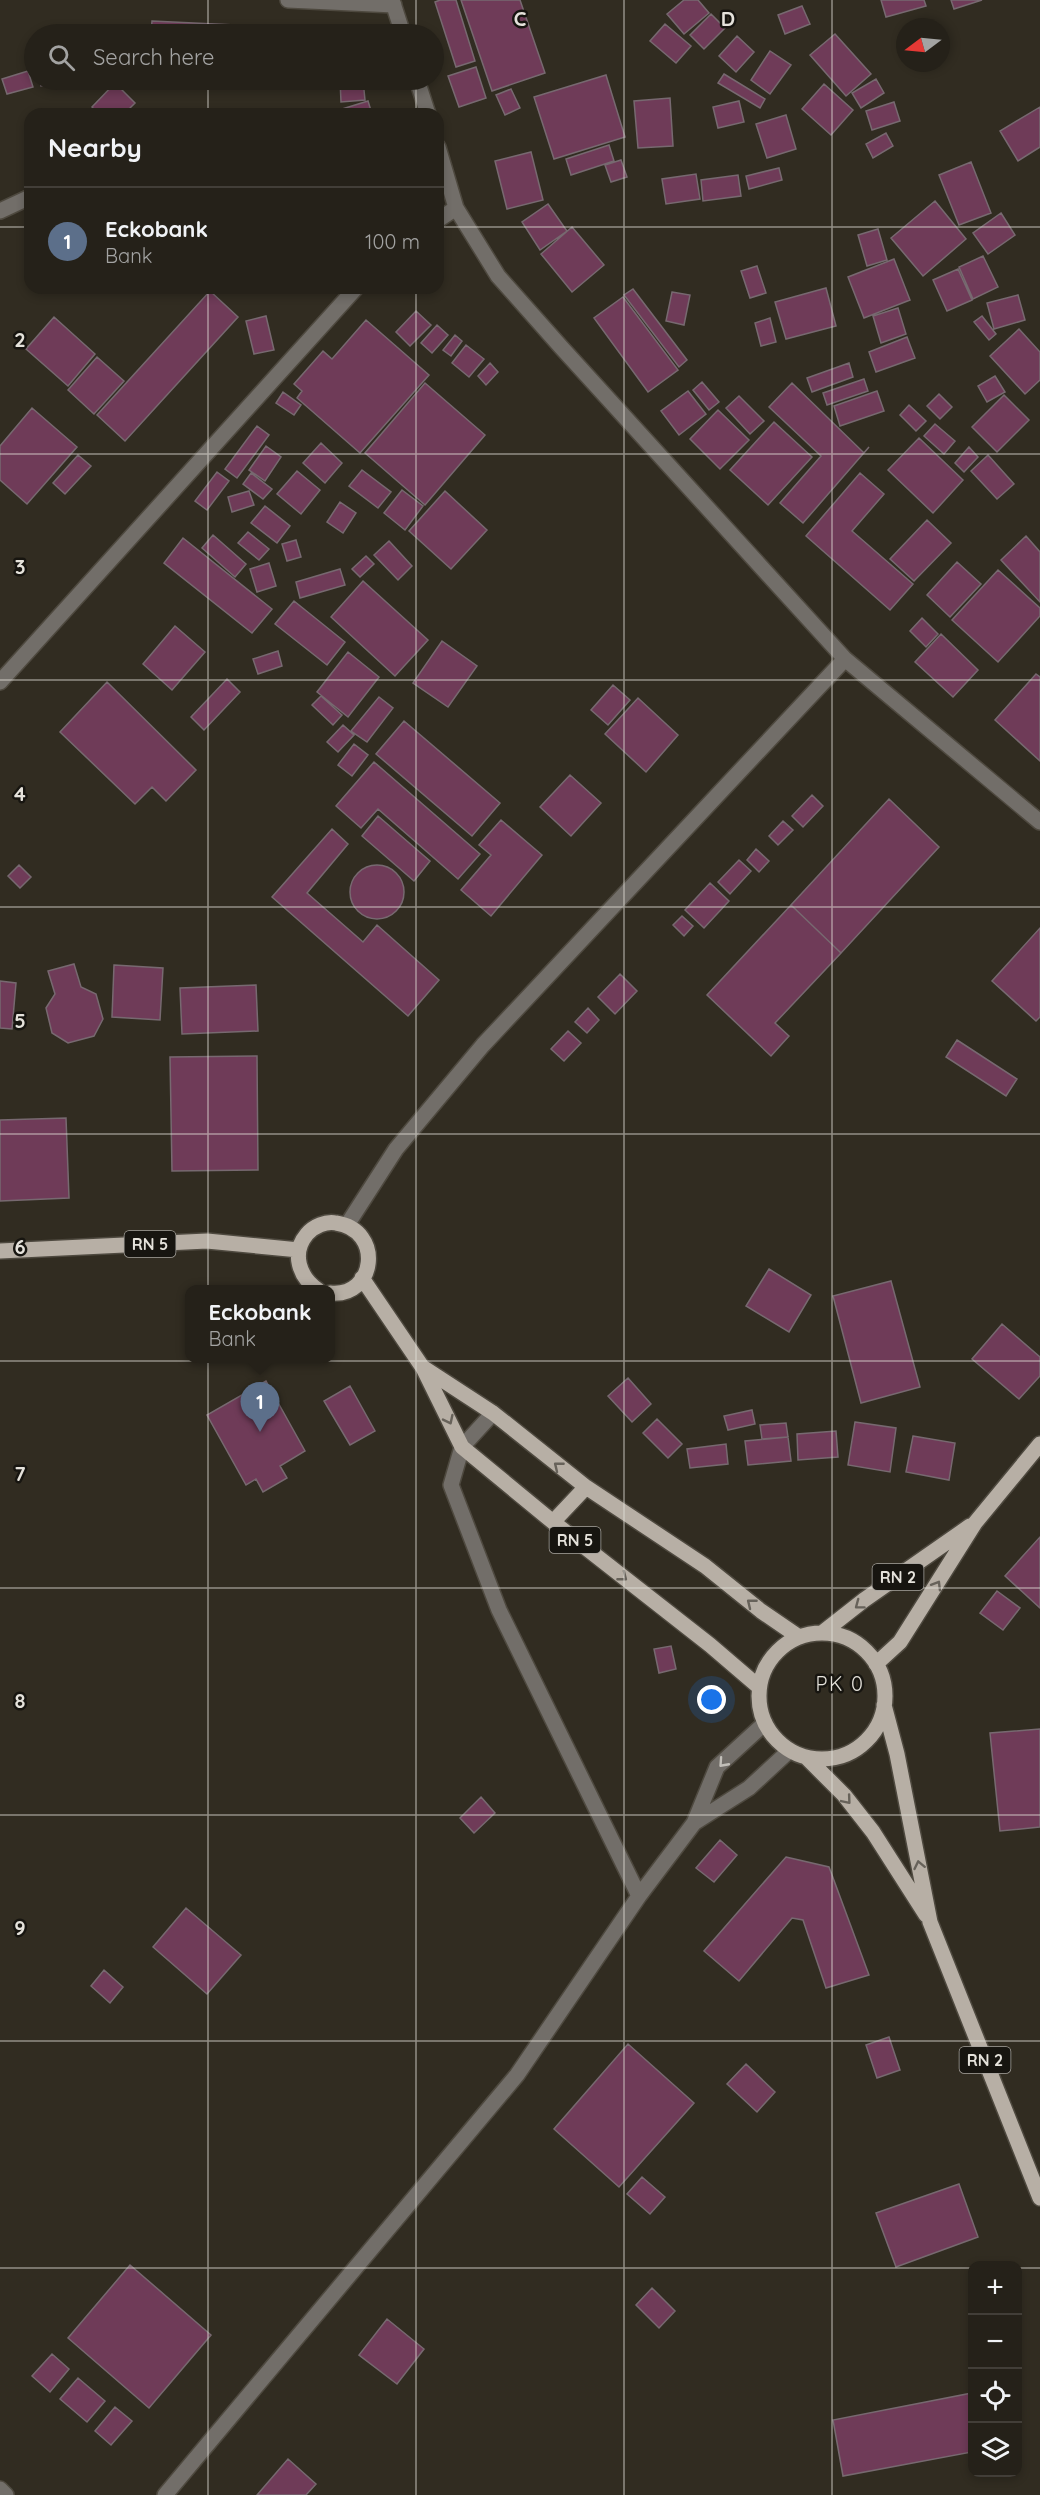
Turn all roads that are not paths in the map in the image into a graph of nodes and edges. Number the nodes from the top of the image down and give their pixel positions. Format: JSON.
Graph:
{"nodes":[{"id":1,"x":288,"y":0,"type":"edge"},
{"id":2,"x":393,"y":2,"type":"edge"},
{"id":3,"x":400,"y":24,"type":"edge"},
{"id":4,"x":420,"y":90,"type":"edge"},
{"id":5,"x":426,"y":108,"type":"edge"},
{"id":6,"x":444,"y":167,"type":"edge"},
{"id":7,"x":24,"y":200,"type":"edge"},
{"id":8,"x":456,"y":208,"type":"junction"},
{"id":9,"x":0,"y":211,"type":"edge"},
{"id":10,"x":444,"y":216,"type":"edge"},
{"id":11,"x":351,"y":294,"type":"edge"},
{"id":12,"x":845,"y":659,"type":"junction"},
{"id":13,"x":0,"y":682,"type":"edge"},
{"id":14,"x":1040,"y":822,"type":"edge"},
{"id":15,"x":347,"y":1225,"type":"junction"},
{"id":16,"x":299,"y":1250,"type":"junction"},
{"id":17,"x":0,"y":1251,"type":"edge"},
{"id":18,"x":362,"y":1278,"type":"junction"},
{"id":19,"x":310,"y":1285,"type":"edge"},
{"id":20,"x":335,"y":1292,"type":"edge"},
{"id":21,"x":423,"y":1368,"type":"junction"},
{"id":22,"x":493,"y":1413,"type":"junction"},
{"id":23,"x":1040,"y":1444,"type":"edge"},
{"id":24,"x":462,"y":1447,"type":"junction"},
{"id":25,"x":586,"y":1487,"type":"junction"},
{"id":26,"x":553,"y":1522,"type":"junction"},
{"id":27,"x":975,"y":1523,"type":"junction"},
{"id":28,"x":822,"y":1633,"type":"junction"},
{"id":29,"x":799,"y":1637,"type":"junction"},
{"id":30,"x":876,"y":1664,"type":"junction"},
{"id":31,"x":759,"y":1687,"type":"junction"},
{"id":32,"x":884,"y":1705,"type":"junction"},
{"id":33,"x":765,"y":1723,"type":"junction"},
{"id":34,"x":789,"y":1751,"type":"junction"},
{"id":35,"x":807,"y":1758,"type":"junction"},
{"id":36,"x":694,"y":1823,"type":"junction"},
{"id":37,"x":639,"y":1896,"type":"junction"},
{"id":38,"x":930,"y":1922,"type":"junction"},
{"id":39,"x":1040,"y":2198,"type":"edge"},
{"id":40,"x":0,"y":2489,"type":"edge"},
{"id":41,"x":6,"y":2495,"type":"edge"},
{"id":42,"x":165,"y":2495,"type":"edge"}],
"edges":[{"from":1,"to":2,"type":"street"},
{"from":2,"to":3,"type":"street"},
{"from":4,"to":5,"type":"street"},
{"from":6,"to":8,"type":"street"},
{"from":7,"to":9,"type":"street"},
{"from":8,"to":10,"type":"street"},
{"from":8,"to":12,"type":"street"},
{"from":11,"to":13,"type":"street"},
{"from":12,"to":14,"type":"street"},
{"from":12,"to":15,"type":"street"},
{"from":15,"to":16,"type":"main road"},
{"from":15,"to":18,"type":"main road"},
{"from":16,"to":17,"type":"main road","number":"RN 5"},
{"from":16,"to":19,"type":"main road"},
{"from":18,"to":20,"type":"main road"},
{"from":18,"to":21,"type":"main road","number":"RN 5"},
{"from":21,"to":22,"type":"main road","number":"RN 5"},
{"from":21,"to":24,"type":"main road","number":"RN 5","one_way":true},
{"from":22,"to":24,"type":"street"},
{"from":25,"to":22,"type":"main road","number":"RN 5","one_way":true},
{"from":23,"to":27,"type":"main road","number":"RN 2"},
{"from":24,"to":26,"type":"main road","number":"RN 5"},
{"from":24,"to":37,"type":"street"},
{"from":25,"to":26,"type":"main road"},
{"from":29,"to":25,"type":"main road","number":"RN 5","one_way":true},
{"from":26,"to":31,"type":"main road","number":"RN 5","one_way":true},
{"from":27,"to":28,"type":"main road","number":"RN 2","one_way":true},
{"from":30,"to":27,"type":"main road","number":"RN 2","one_way":true},
{"from":28,"to":29,"type":"main road"},
{"from":28,"to":30,"type":"main road"},
{"from":29,"to":31,"type":"main road"},
{"from":30,"to":32,"type":"main road"},
{"from":31,"to":33,"type":"main road"},
{"from":32,"to":35,"type":"main road"},
{"from":38,"to":32,"type":"main road","number":"RN 2","one_way":true},
{"from":33,"to":34,"type":"main road"},
{"from":33,"to":36,"type":"street","one_way":true},
{"from":34,"to":35,"type":"main road"},
{"from":34,"to":36,"type":"street"},
{"from":35,"to":38,"type":"main road","number":"RN 2","one_way":true},
{"from":36,"to":37,"type":"street"},
{"from":37,"to":42,"type":"street"},
{"from":38,"to":39,"type":"main road","number":"RN 2"},
{"from":40,"to":41,"type":"street"}]}
